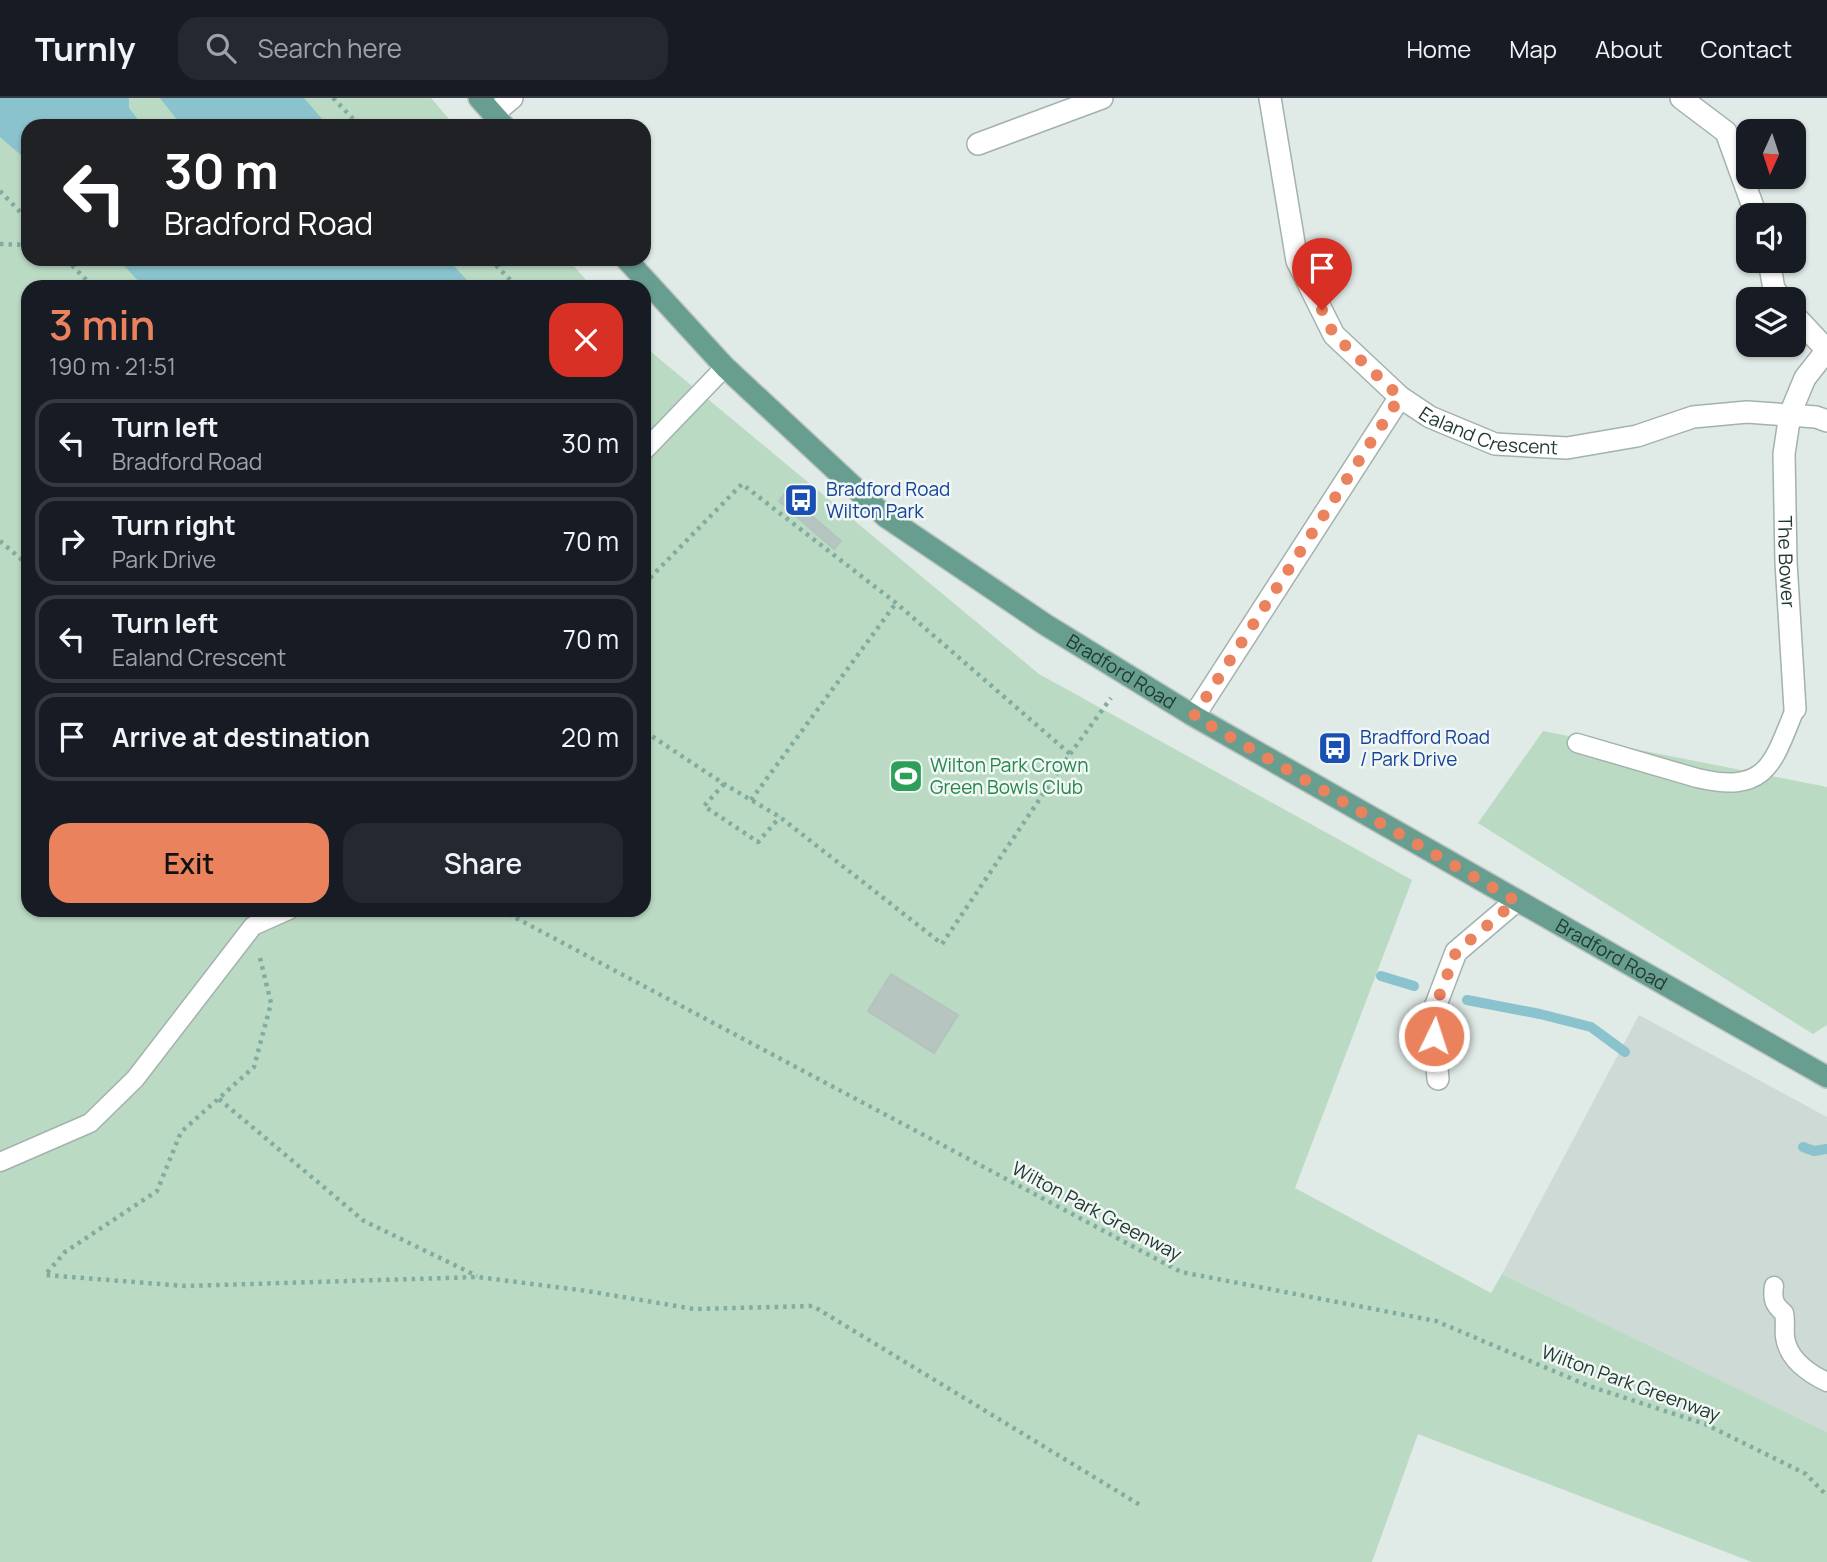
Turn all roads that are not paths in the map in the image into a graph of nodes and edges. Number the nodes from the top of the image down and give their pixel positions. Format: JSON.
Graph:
{"nodes":[{"id":1,"x":512,"y":98,"type":"edge"},
{"id":2,"x":1102,"y":98,"type":"edge"},
{"id":3,"x":1270,"y":98,"type":"edge"},
{"id":4,"x":1681,"y":98,"type":"edge"},
{"id":5,"x":492,"y":113,"type":"edge"},
{"id":6,"x":978,"y":144,"type":"dead end"},
{"id":7,"x":1752,"y":203,"type":"edge"},
{"id":8,"x":632,"y":266,"type":"edge"},
{"id":9,"x":645,"y":280,"type":"edge"},
{"id":10,"x":651,"y":286,"type":"edge"},
{"id":11,"x":1806,"y":328,"type":"edge"},
{"id":12,"x":1827,"y":351,"type":"edge"},
{"id":13,"x":725,"y":367,"type":"junction"},
{"id":14,"x":1400,"y":397,"type":"junction"},
{"id":15,"x":1790,"y":414,"type":"junction"},
{"id":16,"x":1827,"y":421,"type":"edge"},
{"id":17,"x":651,"y":444,"type":"edge"},
{"id":18,"x":1795,"y":709,"type":"joint"},
{"id":19,"x":1194,"y":716,"type":"junction"},
{"id":20,"x":1577,"y":743,"type":"dead end"},
{"id":21,"x":1516,"y":901,"type":"junction"},
{"id":22,"x":273,"y":917,"type":"edge"},
{"id":23,"x":1827,"y":1077,"type":"edge"},
{"id":24,"x":1438,"y":1079,"type":"dead end"},
{"id":25,"x":0,"y":1162,"type":"edge"},
{"id":26,"x":1774,"y":1286,"type":"dead end"},
{"id":27,"x":1827,"y":1382,"type":"edge"}],
"edges":[{"from":1,"to":5,"type":"street"},
{"from":2,"to":6,"type":"street"},
{"from":3,"to":14,"type":"street","name":"Ealand Crescent"},
{"from":4,"to":7,"type":"street"},
{"from":8,"to":9,"type":"main road","name":"Bradford Road"},
{"from":10,"to":13,"type":"main road","name":"Bradford Road"},
{"from":11,"to":12,"type":"street"},
{"from":12,"to":15,"type":"street","name":"The Bower"},
{"from":13,"to":17,"type":"lane"},
{"from":13,"to":19,"type":"main road","name":"Bradford Road"},
{"from":14,"to":15,"type":"street","name":"Ealand Crescent"},
{"from":14,"to":19,"type":"street"},
{"from":15,"to":16,"type":"street","name":"Ealand Crescent"},
{"from":15,"to":18,"type":"street","name":"The Bower"},
{"from":18,"to":20,"type":"lane"},
{"from":19,"to":21,"type":"main road","name":"Bradford Road"},
{"from":21,"to":23,"type":"main road","name":"Bradford Road"},
{"from":21,"to":24,"type":"street"},
{"from":22,"to":25,"type":"lane"},
{"from":26,"to":27,"type":"lane"}]}
